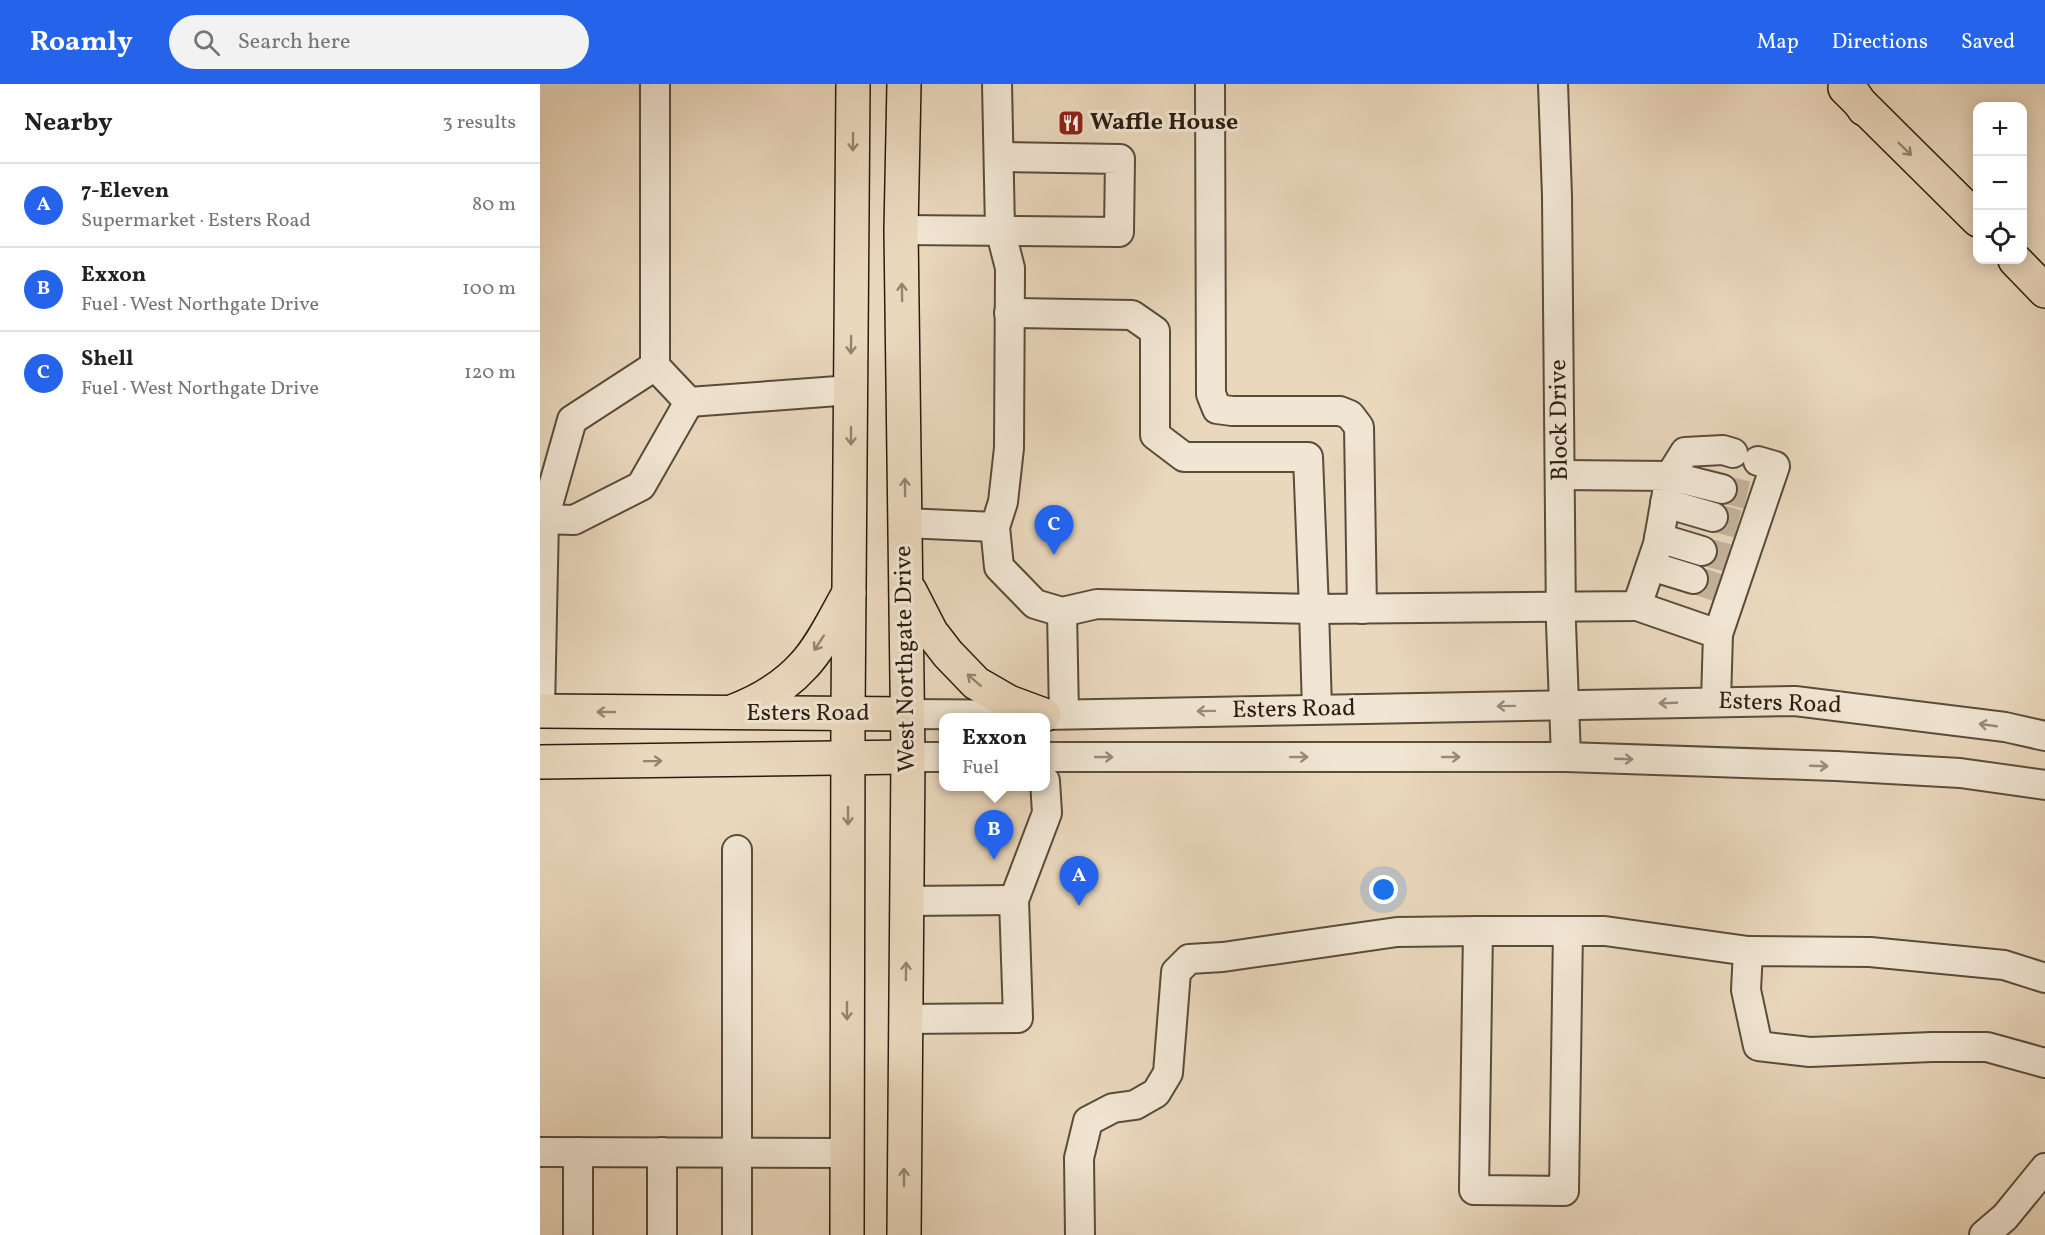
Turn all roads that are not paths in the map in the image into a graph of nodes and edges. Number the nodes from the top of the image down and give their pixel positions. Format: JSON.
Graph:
{"nodes":[{"id":1,"x":655,"y":84,"type":"edge"},
{"id":2,"x":853,"y":84,"type":"edge"},
{"id":3,"x":904,"y":84,"type":"edge"},
{"id":4,"x":997,"y":84,"type":"edge"},
{"id":5,"x":1210,"y":84,"type":"edge"},
{"id":6,"x":1553,"y":84,"type":"edge"},
{"id":7,"x":1840,"y":84,"type":"edge"},
{"id":8,"x":1855,"y":96,"type":"edge"},
{"id":9,"x":999,"y":157,"type":"junction"},
{"id":10,"x":1973,"y":216,"type":"edge"},
{"id":11,"x":852,"y":224,"type":"junction"},
{"id":12,"x":902,"y":227,"type":"junction"},
{"id":13,"x":1000,"y":229,"type":"junction"},
{"id":14,"x":2019,"y":264,"type":"edge"},
{"id":15,"x":2045,"y":291,"type":"edge"},
{"id":16,"x":1010,"y":313,"type":"junction"},
{"id":17,"x":655,"y":366,"type":"junction"},
{"id":18,"x":851,"y":390,"type":"junction"},
{"id":19,"x":689,"y":402,"type":"junction"},
{"id":20,"x":1561,"y":475,"type":"junction"},
{"id":21,"x":1667,"y":490,"type":"junction"},
{"id":22,"x":1744,"y":494,"type":"junction"},
{"id":23,"x":542,"y":519,"type":"edge"},
{"id":24,"x":905,"y":523,"type":"junction"},
{"id":25,"x":1735,"y":523,"type":"junction"},
{"id":26,"x":995,"y":527,"type":"junction"},
{"id":27,"x":1659,"y":538,"type":"junction"},
{"id":28,"x":1724,"y":557,"type":"junction"},
{"id":29,"x":1651,"y":566,"type":"junction"},
{"id":30,"x":906,"y":583,"type":"junction"},
{"id":31,"x":1715,"y":586,"type":"junction"},
{"id":32,"x":849,"y":593,"type":"junction"},
{"id":33,"x":1637,"y":606,"type":"junction"},
{"id":34,"x":1561,"y":607,"type":"junction"},
{"id":35,"x":1314,"y":609,"type":"junction"},
{"id":36,"x":1362,"y":609,"type":"junction"},
{"id":37,"x":1062,"y":612,"type":"junction"},
{"id":38,"x":1718,"y":634,"type":"junction"},
{"id":39,"x":1716,"y":701,"type":"junction"},
{"id":40,"x":1564,"y":705,"type":"junction"},
{"id":41,"x":1317,"y":709,"type":"junction"},
{"id":42,"x":540,"y":710,"type":"edge"},
{"id":43,"x":728,"y":713,"type":"junction"},
{"id":44,"x":848,"y":714,"type":"junction"},
{"id":45,"x":907,"y":714,"type":"junction"},
{"id":46,"x":939,"y":714,"type":"edge"},
{"id":47,"x":1050,"y":714,"type":"edge"},
{"id":48,"x":1054,"y":714,"type":"junction"},
{"id":49,"x":2045,"y":736,"type":"edge"},
{"id":50,"x":849,"y":757,"type":"junction"},
{"id":51,"x":908,"y":757,"type":"junction"},
{"id":52,"x":939,"y":757,"type":"edge"},
{"id":53,"x":1050,"y":757,"type":"edge"},
{"id":54,"x":1566,"y":757,"type":"junction"},
{"id":55,"x":540,"y":762,"type":"edge"},
{"id":56,"x":2045,"y":785,"type":"edge"},
{"id":57,"x":1046,"y":791,"type":"edge"},
{"id":58,"x":737,"y":850,"type":"dead end"},
{"id":59,"x":1014,"y":900,"type":"junction"},
{"id":60,"x":906,"y":901,"type":"junction"},
{"id":61,"x":1478,"y":931,"type":"junction"},
{"id":62,"x":1568,"y":931,"type":"junction"},
{"id":63,"x":1748,"y":951,"type":"junction"},
{"id":64,"x":2045,"y":978,"type":"edge"},
{"id":65,"x":905,"y":1019,"type":"junction"},
{"id":66,"x":2045,"y":1063,"type":"edge"},
{"id":67,"x":540,"y":1152,"type":"edge"},
{"id":68,"x":578,"y":1152,"type":"junction"},
{"id":69,"x":662,"y":1152,"type":"junction"},
{"id":70,"x":738,"y":1153,"type":"junction"},
{"id":71,"x":847,"y":1153,"type":"junction"},
{"id":72,"x":2045,"y":1168,"type":"edge"},
{"id":73,"x":578,"y":1235,"type":"edge"},
{"id":74,"x":662,"y":1235,"type":"edge"},
{"id":75,"x":738,"y":1235,"type":"edge"},
{"id":76,"x":847,"y":1235,"type":"edge"},
{"id":77,"x":904,"y":1235,"type":"edge"},
{"id":78,"x":1080,"y":1235,"type":"edge"},
{"id":79,"x":1984,"y":1235,"type":"edge"}],
"edges":[{"from":1,"to":17,"type":"street"},
{"from":2,"to":11,"type":"main road","one_way":true},
{"from":3,"to":12,"type":"main road","name":"West Northgate Drive"},
{"from":4,"to":9,"type":"street"},
{"from":5,"to":36,"type":"street"},
{"from":6,"to":20,"type":"street","name":"Block Drive"},
{"from":7,"to":8,"type":"main road"},
{"from":8,"to":10,"type":"main road","one_way":true},
{"from":9,"to":13,"type":"street"},
{"from":9,"to":13,"type":"street"},
{"from":11,"to":12,"type":"main road"},
{"from":11,"to":18,"type":"main road","one_way":true},
{"from":12,"to":13,"type":"street"},
{"from":24,"to":12,"type":"main road","name":"West Northgate Drive","one_way":true},
{"from":13,"to":16,"type":"street"},
{"from":14,"to":15,"type":"main road"},
{"from":16,"to":26,"type":"street"},
{"from":16,"to":35,"type":"street"},
{"from":17,"to":19,"type":"street"},
{"from":17,"to":23,"type":"street"},
{"from":18,"to":19,"type":"street"},
{"from":18,"to":32,"type":"main road","one_way":true},
{"from":19,"to":23,"type":"street"},
{"from":20,"to":21,"type":"street"},
{"from":20,"to":34,"type":"street","name":"Block Drive"},
{"from":21,"to":22,"type":"street"},
{"from":21,"to":22,"type":"street"},
{"from":21,"to":25,"type":"street"},
{"from":21,"to":27,"type":"street"},
{"from":22,"to":25,"type":"street"},
{"from":23,"to":42,"type":"street"},
{"from":24,"to":26,"type":"street"},
{"from":24,"to":30,"type":"main road","name":"West Northgate Drive"},
{"from":25,"to":28,"type":"street"},
{"from":26,"to":37,"type":"street"},
{"from":27,"to":28,"type":"street"},
{"from":27,"to":29,"type":"street"},
{"from":28,"to":31,"type":"street"},
{"from":29,"to":31,"type":"street"},
{"from":29,"to":33,"type":"street"},
{"from":30,"to":45,"type":"main road","name":"West Northgate Drive"},
{"from":48,"to":30,"type":"main road","one_way":true},
{"from":31,"to":38,"type":"street"},
{"from":32,"to":43,"type":"main road","one_way":true},
{"from":32,"to":44,"type":"main road"},
{"from":33,"to":34,"type":"street"},
{"from":33,"to":38,"type":"street"},
{"from":34,"to":36,"type":"street"},
{"from":34,"to":40,"type":"street","name":"Block Drive"},
{"from":35,"to":36,"type":"street"},
{"from":35,"to":37,"type":"street"},
{"from":35,"to":41,"type":"street"},
{"from":37,"to":48,"type":"street"},
{"from":38,"to":39,"type":"street"},
{"from":39,"to":40,"type":"street","name":"Esters Road","one_way":true},
{"from":49,"to":39,"type":"street","name":"Esters Road","one_way":true},
{"from":40,"to":41,"type":"street","name":"Esters Road","one_way":true},
{"from":40,"to":54,"type":"street","name":"Block Drive"},
{"from":41,"to":48,"type":"street","name":"Esters Road","one_way":true},
{"from":43,"to":42,"type":"main road","name":"Esters Road","one_way":true},
{"from":43,"to":44,"type":"main road","name":"Esters Road"},
{"from":44,"to":45,"type":"main road","name":"Esters Road"},
{"from":44,"to":50,"type":"main road"},
{"from":45,"to":46,"type":"street","name":"Esters Road"},
{"from":45,"to":51,"type":"main road","name":"West Northgate Drive"},
{"from":47,"to":48,"type":"street","name":"Esters Road"},
{"from":50,"to":51,"type":"main road","name":"Esters Road"},
{"from":55,"to":50,"type":"main road","name":"Esters Road","one_way":true},
{"from":50,"to":71,"type":"main road","one_way":true},
{"from":51,"to":52,"type":"street","name":"Esters Road"},
{"from":51,"to":60,"type":"main road","name":"West Northgate Drive"},
{"from":53,"to":54,"type":"street","name":"Esters Road","one_way":true},
{"from":54,"to":56,"type":"street","name":"Esters Road","one_way":true},
{"from":57,"to":59,"type":"street"},
{"from":58,"to":70,"type":"street"},
{"from":59,"to":60,"type":"street"},
{"from":59,"to":65,"type":"street"},
{"from":65,"to":60,"type":"main road","name":"West Northgate Drive","one_way":true},
{"from":61,"to":62,"type":"street"},
{"from":61,"to":62,"type":"street"},
{"from":61,"to":78,"type":"street"},
{"from":62,"to":63,"type":"street"},
{"from":63,"to":64,"type":"street"},
{"from":63,"to":66,"type":"street"},
{"from":77,"to":65,"type":"main road","name":"West Northgate Drive","one_way":true},
{"from":67,"to":68,"type":"street"},
{"from":68,"to":69,"type":"street"},
{"from":68,"to":73,"type":"street"},
{"from":69,"to":70,"type":"street"},
{"from":69,"to":74,"type":"street"},
{"from":70,"to":71,"type":"street"},
{"from":70,"to":75,"type":"street"},
{"from":71,"to":76,"type":"main road"},
{"from":72,"to":79,"type":"street"}]}
